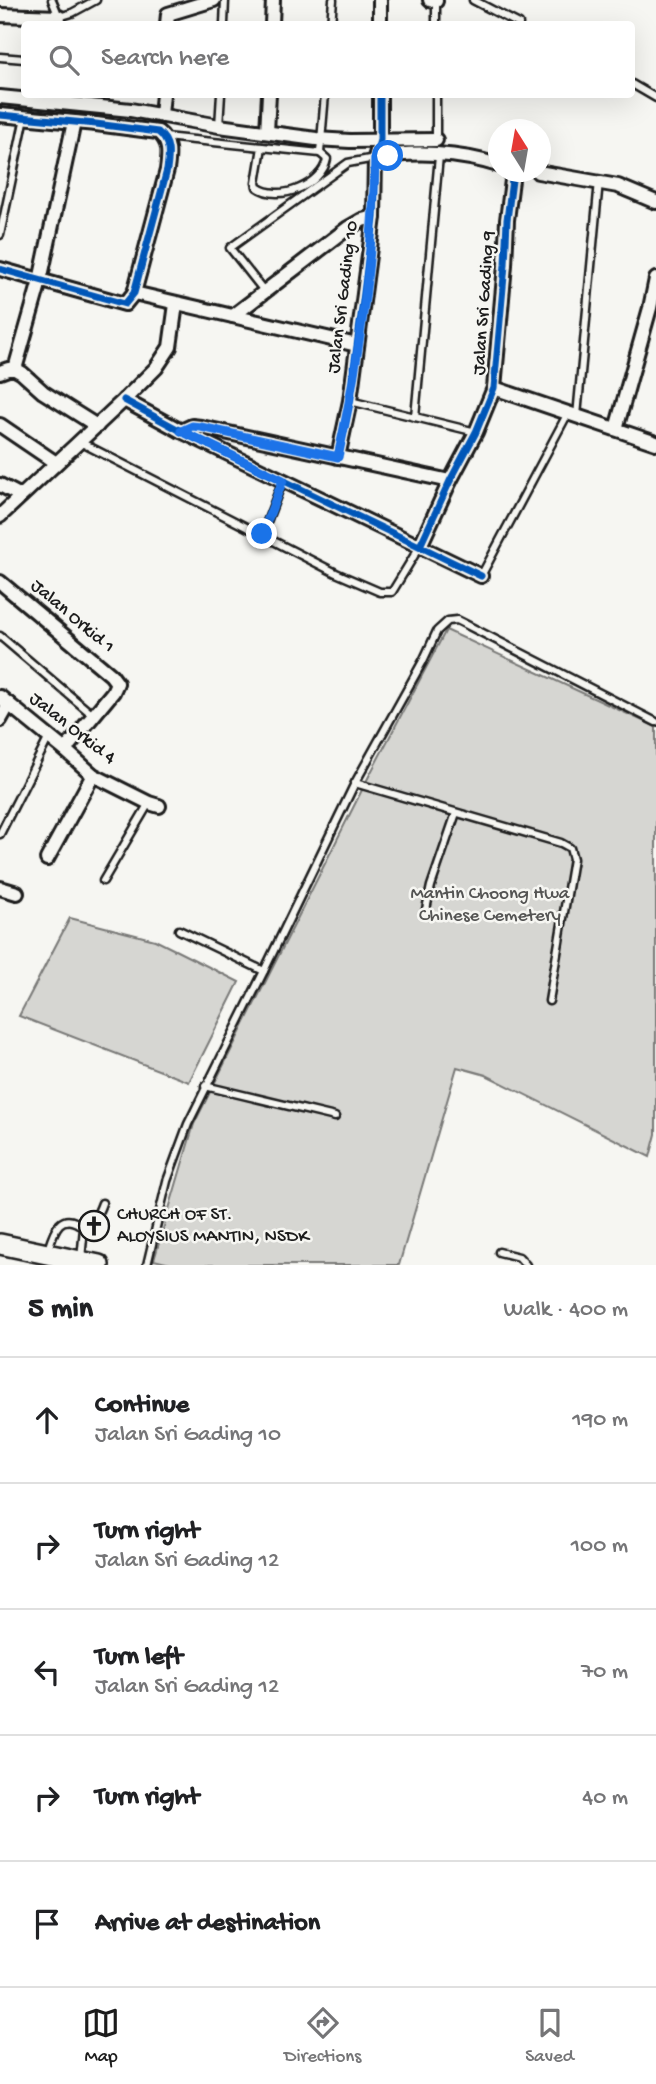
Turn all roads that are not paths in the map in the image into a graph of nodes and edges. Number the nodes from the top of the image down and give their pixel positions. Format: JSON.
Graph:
{"nodes":[{"id":1,"x":51,"y":0,"type":"edge"},
{"id":2,"x":96,"y":0,"type":"edge"},
{"id":3,"x":214,"y":0,"type":"edge"},
{"id":4,"x":225,"y":0,"type":"edge"},
{"id":5,"x":273,"y":0,"type":"edge"},
{"id":6,"x":333,"y":0,"type":"edge"},
{"id":7,"x":380,"y":0,"type":"edge"},
{"id":8,"x":473,"y":0,"type":"edge"},
{"id":9,"x":433,"y":1,"type":"edge"},
{"id":10,"x":0,"y":15,"type":"edge"},
{"id":11,"x":167,"y":19,"type":"edge"},
{"id":12,"x":60,"y":21,"type":"edge"},
{"id":13,"x":224,"y":21,"type":"edge"},
{"id":14,"x":272,"y":21,"type":"edge"},
{"id":15,"x":331,"y":21,"type":"edge"},
{"id":16,"x":380,"y":21,"type":"edge"},
{"id":17,"x":436,"y":21,"type":"edge"},
{"id":18,"x":513,"y":21,"type":"edge"},
{"id":19,"x":0,"y":57,"type":"edge"},
{"id":20,"x":21,"y":59,"type":"edge"},
{"id":21,"x":635,"y":86,"type":"edge"},
{"id":22,"x":0,"y":97,"type":"edge"},
{"id":23,"x":656,"y":97,"type":"edge"},
{"id":24,"x":21,"y":98,"type":"edge"},
{"id":25,"x":25,"y":98,"type":"edge"},
{"id":26,"x":163,"y":98,"type":"edge"},
{"id":27,"x":220,"y":98,"type":"edge"},
{"id":28,"x":269,"y":98,"type":"edge"},
{"id":29,"x":325,"y":98,"type":"edge"},
{"id":30,"x":380,"y":98,"type":"edge"},
{"id":31,"x":436,"y":98,"type":"edge"},
{"id":32,"x":99,"y":101,"type":"edge"},
{"id":33,"x":0,"y":115,"type":"edge"},
{"id":34,"x":161,"y":115,"type":"junction"},
{"id":35,"x":24,"y":117,"type":"junction"},
{"id":36,"x":74,"y":122,"type":"junction"},
{"id":37,"x":219,"y":125,"type":"junction"},
{"id":38,"x":267,"y":132,"type":"junction"},
{"id":39,"x":164,"y":137,"type":"junction"},
{"id":40,"x":380,"y":140,"type":"junction"},
{"id":41,"x":436,"y":140,"type":"joint"},
{"id":42,"x":321,"y":146,"type":"junction"},
{"id":43,"x":262,"y":147,"type":"junction"},
{"id":44,"x":439,"y":156,"type":"junction"},
{"id":45,"x":375,"y":158,"type":"junction"},
{"id":46,"x":488,"y":162,"type":"edge"},
{"id":47,"x":551,"y":174,"type":"edge"},
{"id":48,"x":598,"y":181,"type":"junction"},
{"id":49,"x":512,"y":182,"type":"edge"},
{"id":50,"x":656,"y":202,"type":"edge"},
{"id":51,"x":374,"y":217,"type":"junction"},
{"id":52,"x":0,"y":235,"type":"edge"},
{"id":53,"x":0,"y":269,"type":"edge"},
{"id":54,"x":656,"y":279,"type":"edge"},
{"id":55,"x":40,"y":281,"type":"junction"},
{"id":56,"x":264,"y":291,"type":"junction"},
{"id":57,"x":134,"y":293,"type":"junction"},
{"id":58,"x":176,"y":304,"type":"junction"},
{"id":59,"x":233,"y":316,"type":"junction"},
{"id":60,"x":357,"y":345,"type":"junction"},
{"id":61,"x":15,"y":369,"type":"junction"},
{"id":62,"x":0,"y":372,"type":"edge"},
{"id":63,"x":494,"y":388,"type":"junction"},
{"id":64,"x":124,"y":400,"type":"junction"},
{"id":65,"x":350,"y":401,"type":"junction"},
{"id":66,"x":572,"y":414,"type":"junction"},
{"id":67,"x":415,"y":417,"type":"junction"},
{"id":68,"x":0,"y":425,"type":"edge"},
{"id":69,"x":97,"y":426,"type":"junction"},
{"id":70,"x":617,"y":429,"type":"junction"},
{"id":71,"x":181,"y":431,"type":"junction"},
{"id":72,"x":476,"y":432,"type":"junction"},
{"id":73,"x":80,"y":442,"type":"junction"},
{"id":74,"x":656,"y":443,"type":"edge"},
{"id":75,"x":338,"y":457,"type":"junction"},
{"id":76,"x":56,"y":463,"type":"junction"},
{"id":77,"x":283,"y":480,"type":"junction"},
{"id":78,"x":450,"y":481,"type":"junction"},
{"id":79,"x":0,"y":485,"type":"edge"},
{"id":80,"x":21,"y":496,"type":"junction"},
{"id":81,"x":0,"y":516,"type":"edge"},
{"id":82,"x":262,"y":534,"type":"junction"},
{"id":83,"x":420,"y":546,"type":"junction"},
{"id":84,"x":481,"y":576,"type":"joint"},
{"id":85,"x":0,"y":582,"type":"edge"},
{"id":86,"x":0,"y":636,"type":"edge"},
{"id":87,"x":4,"y":700,"type":"edge"},
{"id":88,"x":94,"y":716,"type":"junction"},
{"id":89,"x":0,"y":720,"type":"edge"},
{"id":90,"x":656,"y":722,"type":"edge"},
{"id":91,"x":49,"y":737,"type":"junction"},
{"id":92,"x":65,"y":750,"type":"junction"},
{"id":93,"x":93,"y":775,"type":"junction"},
{"id":94,"x":355,"y":783,"type":"junction"},
{"id":95,"x":154,"y":805,"type":"joint"},
{"id":96,"x":456,"y":813,"type":"junction"},
{"id":97,"x":0,"y":834,"type":"edge"},
{"id":98,"x":47,"y":859,"type":"dead end"},
{"id":99,"x":103,"y":881,"type":"dead end"},
{"id":100,"x":0,"y":888,"type":"edge"},
{"id":101,"x":17,"y":892,"type":"dead end"},
{"id":102,"x":425,"y":914,"type":"dead end"},
{"id":103,"x":179,"y":930,"type":"dead end"},
{"id":104,"x":264,"y":971,"type":"junction"},
{"id":105,"x":549,"y":1001,"type":"dead end"},
{"id":106,"x":205,"y":1086,"type":"junction"},
{"id":107,"x":335,"y":1117,"type":"dead end"},
{"id":108,"x":102,"y":1203,"type":"dead end"},
{"id":109,"x":84,"y":1228,"type":"junction"},
{"id":110,"x":0,"y":1244,"type":"edge"},
{"id":111,"x":499,"y":1252,"type":"dead end"},
{"id":112,"x":47,"y":1255,"type":"junction"},
{"id":113,"x":90,"y":1263,"type":"edge"},
{"id":114,"x":147,"y":1265,"type":"edge"},
{"id":115,"x":526,"y":1265,"type":"edge"}],
"edges":[{"from":1,"to":12,"type":"lane"},
{"from":2,"to":12,"type":"lane"},
{"from":3,"to":11,"type":"street"},
{"from":4,"to":13,"type":"lane"},
{"from":5,"to":14,"type":"street"},
{"from":6,"to":15,"type":"lane"},
{"from":7,"to":16,"type":"street"},
{"from":8,"to":18,"type":"lane"},
{"from":9,"to":17,"type":"lane"},
{"from":10,"to":12,"type":"street"},
{"from":19,"to":20,"type":"lane"},
{"from":21,"to":23,"type":"lane"},
{"from":22,"to":24,"type":"street"},
{"from":25,"to":32,"type":"street"},
{"from":26,"to":34,"type":"street"},
{"from":27,"to":37,"type":"lane"},
{"from":28,"to":38,"type":"street"},
{"from":29,"to":42,"type":"lane"},
{"from":30,"to":40,"type":"street","name":"Jalan Sri Gading 10"},
{"from":31,"to":41,"type":"lane"},
{"from":32,"to":34,"type":"street"},
{"from":33,"to":35,"type":"street"},
{"from":34,"to":37,"type":"street"},
{"from":35,"to":36,"type":"street"},
{"from":35,"to":52,"type":"lane"},
{"from":36,"to":39,"type":"street"},
{"from":36,"to":55,"type":"street"},
{"from":37,"to":38,"type":"street"},
{"from":38,"to":42,"type":"street"},
{"from":39,"to":43,"type":"lane"},
{"from":39,"to":57,"type":"street"},
{"from":40,"to":41,"type":"street"},
{"from":40,"to":42,"type":"street"},
{"from":40,"to":45,"type":"street","name":"Jalan Sri Gading 10"},
{"from":42,"to":43,"type":"lane"},
{"from":42,"to":43,"type":"lane"},
{"from":44,"to":45,"type":"street"},
{"from":44,"to":46,"type":"street"},
{"from":44,"to":67,"type":"lane"},
{"from":45,"to":51,"type":"street","name":"Jalan Sri Gading 10"},
{"from":45,"to":56,"type":"lane"},
{"from":47,"to":48,"type":"street"},
{"from":48,"to":50,"type":"street"},
{"from":48,"to":66,"type":"lane"},
{"from":49,"to":63,"type":"street","name":"Jalan Sri Gading 9"},
{"from":51,"to":56,"type":"street"},
{"from":51,"to":60,"type":"street","name":"Jalan Sri Gading 10"},
{"from":53,"to":55,"type":"street"},
{"from":54,"to":70,"type":"street"},
{"from":55,"to":57,"type":"street"},
{"from":55,"to":61,"type":"street"},
{"from":56,"to":59,"type":"street"},
{"from":57,"to":58,"type":"street"},
{"from":58,"to":59,"type":"street"},
{"from":58,"to":64,"type":"street"},
{"from":59,"to":60,"type":"street"},
{"from":60,"to":65,"type":"street","name":"Jalan Sri Gading 10"},
{"from":61,"to":62,"type":"street"},
{"from":61,"to":69,"type":"street"},
{"from":63,"to":66,"type":"street"},
{"from":63,"to":72,"type":"street","name":"Jalan Sri Gading 9"},
{"from":64,"to":69,"type":"street"},
{"from":64,"to":71,"type":"street"},
{"from":65,"to":67,"type":"lane"},
{"from":65,"to":75,"type":"street","name":"Jalan Sri Gading 10"},
{"from":66,"to":70,"type":"street"},
{"from":66,"to":84,"type":"lane"},
{"from":67,"to":72,"type":"lane"},
{"from":68,"to":76,"type":"street"},
{"from":69,"to":73,"type":"street"},
{"from":70,"to":74,"type":"street"},
{"from":71,"to":75,"type":"street"},
{"from":71,"to":77,"type":"street"},
{"from":72,"to":78,"type":"street","name":"Jalan Sri Gading 9"},
{"from":73,"to":76,"type":"street"},
{"from":73,"to":82,"type":"lane"},
{"from":75,"to":78,"type":"street"},
{"from":76,"to":80,"type":"street"},
{"from":77,"to":82,"type":"lane"},
{"from":77,"to":83,"type":"street"},
{"from":78,"to":83,"type":"street","name":"Jalan Sri Gading 9"},
{"from":79,"to":80,"type":"street"},
{"from":80,"to":81,"type":"street"},
{"from":82,"to":83,"type":"lane"},
{"from":83,"to":84,"type":"street"},
{"from":85,"to":88,"type":"street","name":"Jalan Orkid 1"},
{"from":86,"to":88,"type":"lane"},
{"from":87,"to":89,"type":"street"},
{"from":87,"to":91,"type":"street","name":"Jalan Orkid 4"},
{"from":88,"to":92,"type":"street"},
{"from":90,"to":94,"type":"lane"},
{"from":91,"to":92,"type":"street","name":"Jalan Orkid 4"},
{"from":91,"to":97,"type":"lane"},
{"from":92,"to":93,"type":"street","name":"Jalan Orkid 4"},
{"from":93,"to":95,"type":"street","name":"Jalan Orkid 4"},
{"from":93,"to":98,"type":"street"},
{"from":94,"to":96,"type":"lane"},
{"from":94,"to":104,"type":"lane"},
{"from":95,"to":99,"type":"lane"},
{"from":96,"to":102,"type":"lane"},
{"from":96,"to":105,"type":"lane"},
{"from":100,"to":101,"type":"street"},
{"from":103,"to":104,"type":"lane"},
{"from":104,"to":106,"type":"lane"},
{"from":106,"to":107,"type":"lane"},
{"from":106,"to":114,"type":"lane"},
{"from":108,"to":109,"type":"lane"},
{"from":109,"to":112,"type":"lane"},
{"from":109,"to":113,"type":"lane"},
{"from":110,"to":112,"type":"main road"},
{"from":111,"to":115,"type":"lane"},
{"from":112,"to":113,"type":"main road"}]}
